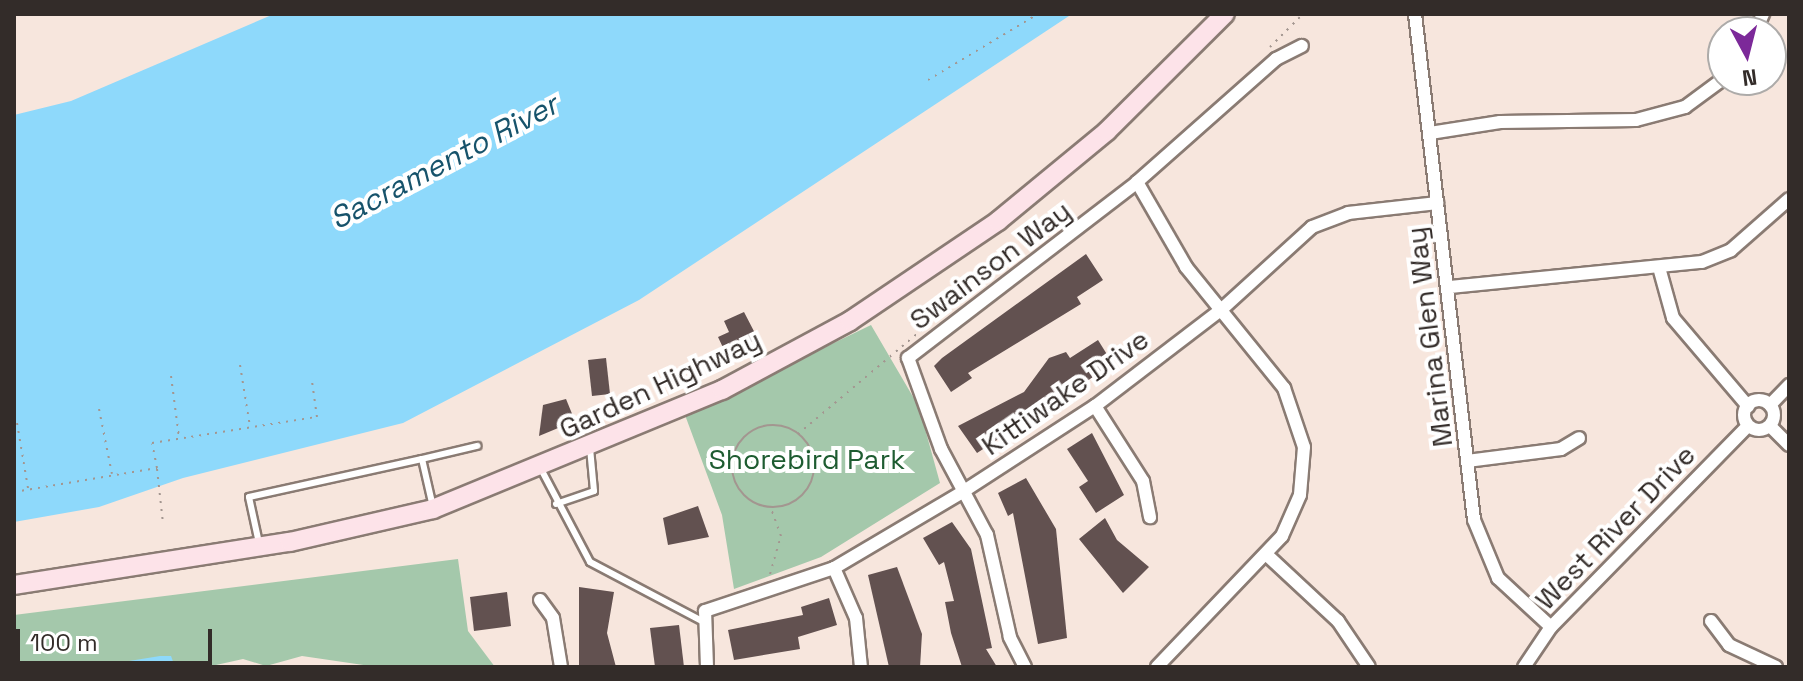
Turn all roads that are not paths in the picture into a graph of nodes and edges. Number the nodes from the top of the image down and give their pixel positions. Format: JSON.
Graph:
{"nodes":[{"id":1,"x":1225,"y":14,"type":"edge"},
{"id":2,"x":1415,"y":14,"type":"edge"},
{"id":3,"x":1302,"y":46,"type":"dead end"},
{"id":4,"x":1707,"y":91,"type":"edge"},
{"id":5,"x":1430,"y":133,"type":"junction"},
{"id":6,"x":1137,"y":182,"type":"junction"},
{"id":7,"x":1789,"y":199,"type":"edge"},
{"id":8,"x":1437,"y":203,"type":"junction"},
{"id":9,"x":1660,"y":271,"type":"junction"},
{"id":10,"x":1450,"y":287,"type":"junction"},
{"id":11,"x":1222,"y":309,"type":"junction"},
{"id":12,"x":1789,"y":385,"type":"edge"},
{"id":13,"x":1770,"y":405,"type":"junction"},
{"id":14,"x":1095,"y":406,"type":"junction"},
{"id":15,"x":1748,"y":406,"type":"junction"},
{"id":16,"x":1748,"y":426,"type":"junction"},
{"id":17,"x":1770,"y":426,"type":"junction"},
{"id":18,"x":1579,"y":438,"type":"dead end"},
{"id":19,"x":1789,"y":445,"type":"edge"},
{"id":20,"x":477,"y":446,"type":"dead end"},
{"id":21,"x":590,"y":448,"type":"junction"},
{"id":22,"x":422,"y":459,"type":"junction"},
{"id":23,"x":1467,"y":461,"type":"junction"},
{"id":24,"x":541,"y":469,"type":"junction"},
{"id":25,"x":964,"y":491,"type":"junction"},
{"id":26,"x":556,"y":504,"type":"junction"},
{"id":27,"x":433,"y":509,"type":"junction"},
{"id":28,"x":1150,"y":517,"type":"dead end"},
{"id":29,"x":260,"y":546,"type":"junction"},
{"id":30,"x":1267,"y":555,"type":"junction"},
{"id":31,"x":834,"y":568,"type":"junction"},
{"id":32,"x":14,"y":585,"type":"edge"},
{"id":33,"x":540,"y":600,"type":"dead end"},
{"id":34,"x":704,"y":616,"type":"junction"},
{"id":35,"x":1711,"y":621,"type":"dead end"},
{"id":36,"x":1551,"y":627,"type":"junction"},
{"id":37,"x":561,"y":667,"type":"edge"},
{"id":38,"x":707,"y":667,"type":"edge"},
{"id":39,"x":861,"y":667,"type":"edge"},
{"id":40,"x":1025,"y":667,"type":"edge"},
{"id":41,"x":1157,"y":667,"type":"edge"},
{"id":42,"x":1369,"y":667,"type":"edge"},
{"id":43,"x":1524,"y":667,"type":"edge"},
{"id":44,"x":1776,"y":667,"type":"edge"}],
"edges":[{"from":1,"to":21,"type":"main road","name":"Garden Highway"},
{"from":2,"to":5,"type":"street","name":"Marina Glen Way"},
{"from":3,"to":6,"type":"street"},
{"from":4,"to":5,"type":"street"},
{"from":5,"to":8,"type":"street","name":"Marina Glen Way"},
{"from":6,"to":11,"type":"street"},
{"from":6,"to":25,"type":"street","name":"Swainson Way"},
{"from":7,"to":9,"type":"street"},
{"from":8,"to":10,"type":"street","name":"Marina Glen Way"},
{"from":8,"to":11,"type":"street","name":"Kittiwake Drive"},
{"from":9,"to":10,"type":"street"},
{"from":9,"to":15,"type":"street"},
{"from":10,"to":23,"type":"street","name":"Marina Glen Way"},
{"from":11,"to":14,"type":"street","name":"Kittiwake Drive"},
{"from":11,"to":30,"type":"street"},
{"from":12,"to":13,"type":"street"},
{"from":13,"to":15,"type":"street"},
{"from":13,"to":17,"type":"street"},
{"from":14,"to":25,"type":"street","name":"Kittiwake Drive"},
{"from":14,"to":28,"type":"street"},
{"from":15,"to":16,"type":"street"},
{"from":16,"to":17,"type":"street"},
{"from":16,"to":36,"type":"street","name":"West River Drive"},
{"from":17,"to":19,"type":"street"},
{"from":18,"to":23,"type":"street"},
{"from":20,"to":22,"type":"lane"},
{"from":21,"to":24,"type":"main road","name":"Garden Highway"},
{"from":21,"to":26,"type":"lane"},
{"from":22,"to":27,"type":"lane"},
{"from":22,"to":29,"type":"lane"},
{"from":23,"to":36,"type":"street","name":"Marina Glen Way"},
{"from":24,"to":26,"type":"lane"},
{"from":24,"to":27,"type":"main road","name":"Garden Highway"},
{"from":25,"to":31,"type":"street","name":"Kittiwake Drive"},
{"from":25,"to":40,"type":"street","name":"Swainson Way"},
{"from":26,"to":34,"type":"lane"},
{"from":27,"to":29,"type":"main road","name":"Garden Highway"},
{"from":29,"to":32,"type":"main road","name":"Garden Highway"},
{"from":30,"to":41,"type":"street"},
{"from":30,"to":42,"type":"street"},
{"from":31,"to":34,"type":"street","name":"Kittiwake Drive"},
{"from":31,"to":39,"type":"street"},
{"from":33,"to":37,"type":"street"},
{"from":34,"to":38,"type":"street"},
{"from":35,"to":44,"type":"street"},
{"from":36,"to":43,"type":"street","name":"West River Drive"}]}
